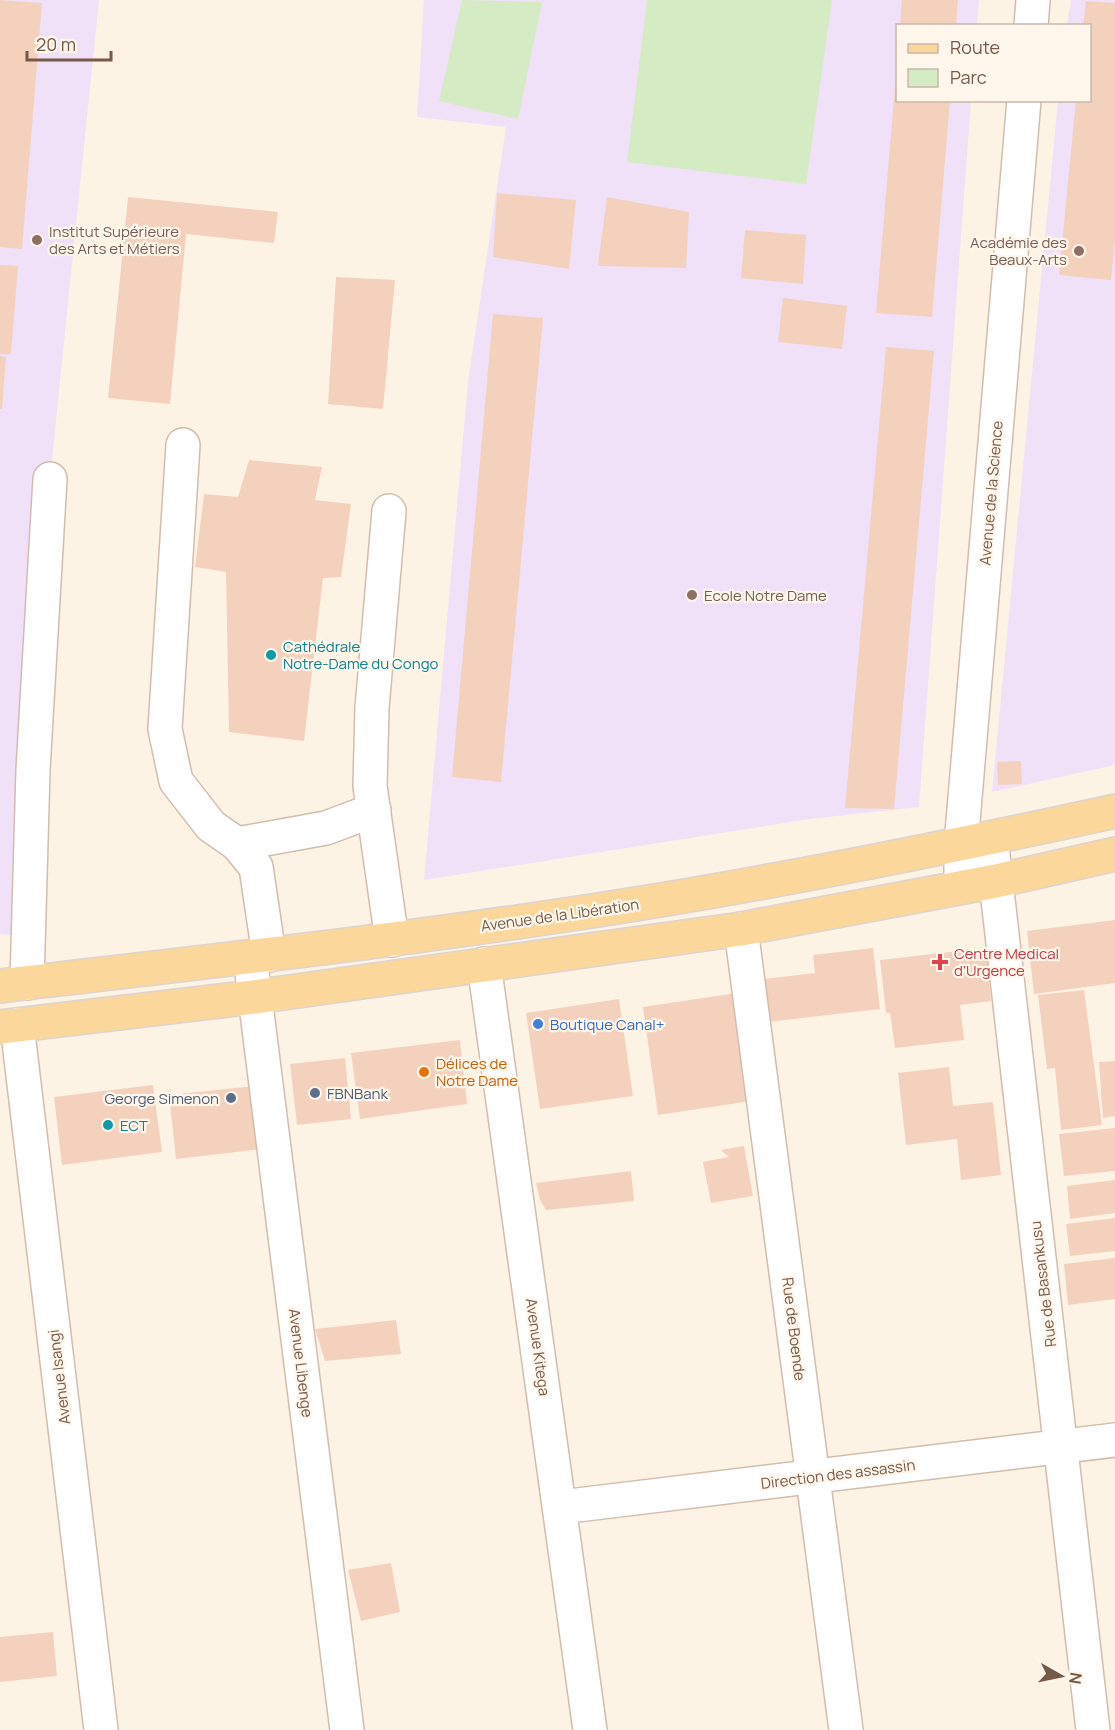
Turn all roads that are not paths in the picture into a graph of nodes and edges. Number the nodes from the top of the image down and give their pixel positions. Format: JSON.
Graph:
{"nodes":[{"id":1,"x":1033,"y":0,"type":"edge"},
{"id":2,"x":1031,"y":24,"type":"edge"},
{"id":3,"x":1024,"y":102,"type":"edge"},
{"id":4,"x":183,"y":445,"type":"dead end"},
{"id":5,"x":50,"y":479,"type":"dead end"},
{"id":6,"x":389,"y":511,"type":"dead end"},
{"id":7,"x":374,"y":810,"type":"junction"},
{"id":8,"x":1115,"y":811,"type":"edge"},
{"id":9,"x":976,"y":842,"type":"junction"},
{"id":10,"x":237,"y":844,"type":"junction"},
{"id":11,"x":1115,"y":854,"type":"edge"},
{"id":12,"x":996,"y":880,"type":"junction"},
{"id":13,"x":961,"y":886,"type":"junction"},
{"id":14,"x":741,"y":928,"type":"junction"},
{"id":15,"x":392,"y":940,"type":"junction"},
{"id":16,"x":259,"y":956,"type":"junction"},
{"id":17,"x":484,"y":964,"type":"junction"},
{"id":18,"x":14,"y":984,"type":"edge"},
{"id":19,"x":254,"y":997,"type":"junction"},
{"id":20,"x":9,"y":1026,"type":"edge"},
{"id":21,"x":1115,"y":1440,"type":"edge"},
{"id":22,"x":1061,"y":1447,"type":"junction"},
{"id":23,"x":813,"y":1477,"type":"junction"},
{"id":24,"x":561,"y":1507,"type":"junction"},
{"id":25,"x":101,"y":1730,"type":"edge"},
{"id":26,"x":347,"y":1730,"type":"edge"},
{"id":27,"x":590,"y":1730,"type":"edge"},
{"id":28,"x":846,"y":1730,"type":"edge"},
{"id":29,"x":1093,"y":1730,"type":"edge"}],
"edges":[{"from":1,"to":2,"type":"street"},
{"from":3,"to":9,"type":"street","name":"Avenue de la Science"},
{"from":4,"to":10,"type":"street","name":"Avenue Libenge"},
{"from":5,"to":18,"type":"street"},
{"from":6,"to":7,"type":"street"},
{"from":7,"to":10,"type":"street"},
{"from":7,"to":15,"type":"street"},
{"from":8,"to":9,"type":"main road","name":"Avenue de la Libération"},
{"from":9,"to":12,"type":"street","name":"Rue de Basankusu"},
{"from":9,"to":13,"type":"street","name":"Avenue de la Science"},
{"from":9,"to":15,"type":"main road","name":"Avenue de la Libération"},
{"from":10,"to":16,"type":"street","name":"Avenue Libenge"},
{"from":11,"to":12,"type":"main road"},
{"from":12,"to":13,"type":"main road"},
{"from":12,"to":22,"type":"street","name":"Rue de Basankusu"},
{"from":13,"to":14,"type":"main road"},
{"from":14,"to":17,"type":"main road"},
{"from":14,"to":23,"type":"street","name":"Rue de Boende"},
{"from":15,"to":16,"type":"main road","name":"Avenue de la Libération"},
{"from":16,"to":18,"type":"main road","name":"Avenue de la Libération"},
{"from":16,"to":19,"type":"street","name":"Avenue Libenge"},
{"from":17,"to":19,"type":"main road"},
{"from":17,"to":24,"type":"street","name":"Avenue Kitega"},
{"from":19,"to":20,"type":"main road"},
{"from":19,"to":26,"type":"street","name":"Avenue Libenge"},
{"from":20,"to":25,"type":"street","name":"Avenue Isangi"},
{"from":21,"to":22,"type":"street","name":"Direction des assassin"},
{"from":22,"to":23,"type":"street","name":"Direction des assassin"},
{"from":22,"to":29,"type":"street","name":"Rue de Basankusu"},
{"from":23,"to":24,"type":"street","name":"Direction des assassin"},
{"from":23,"to":28,"type":"street","name":"Rue de Boende"},
{"from":24,"to":27,"type":"street","name":"Avenue Kitega"}]}
